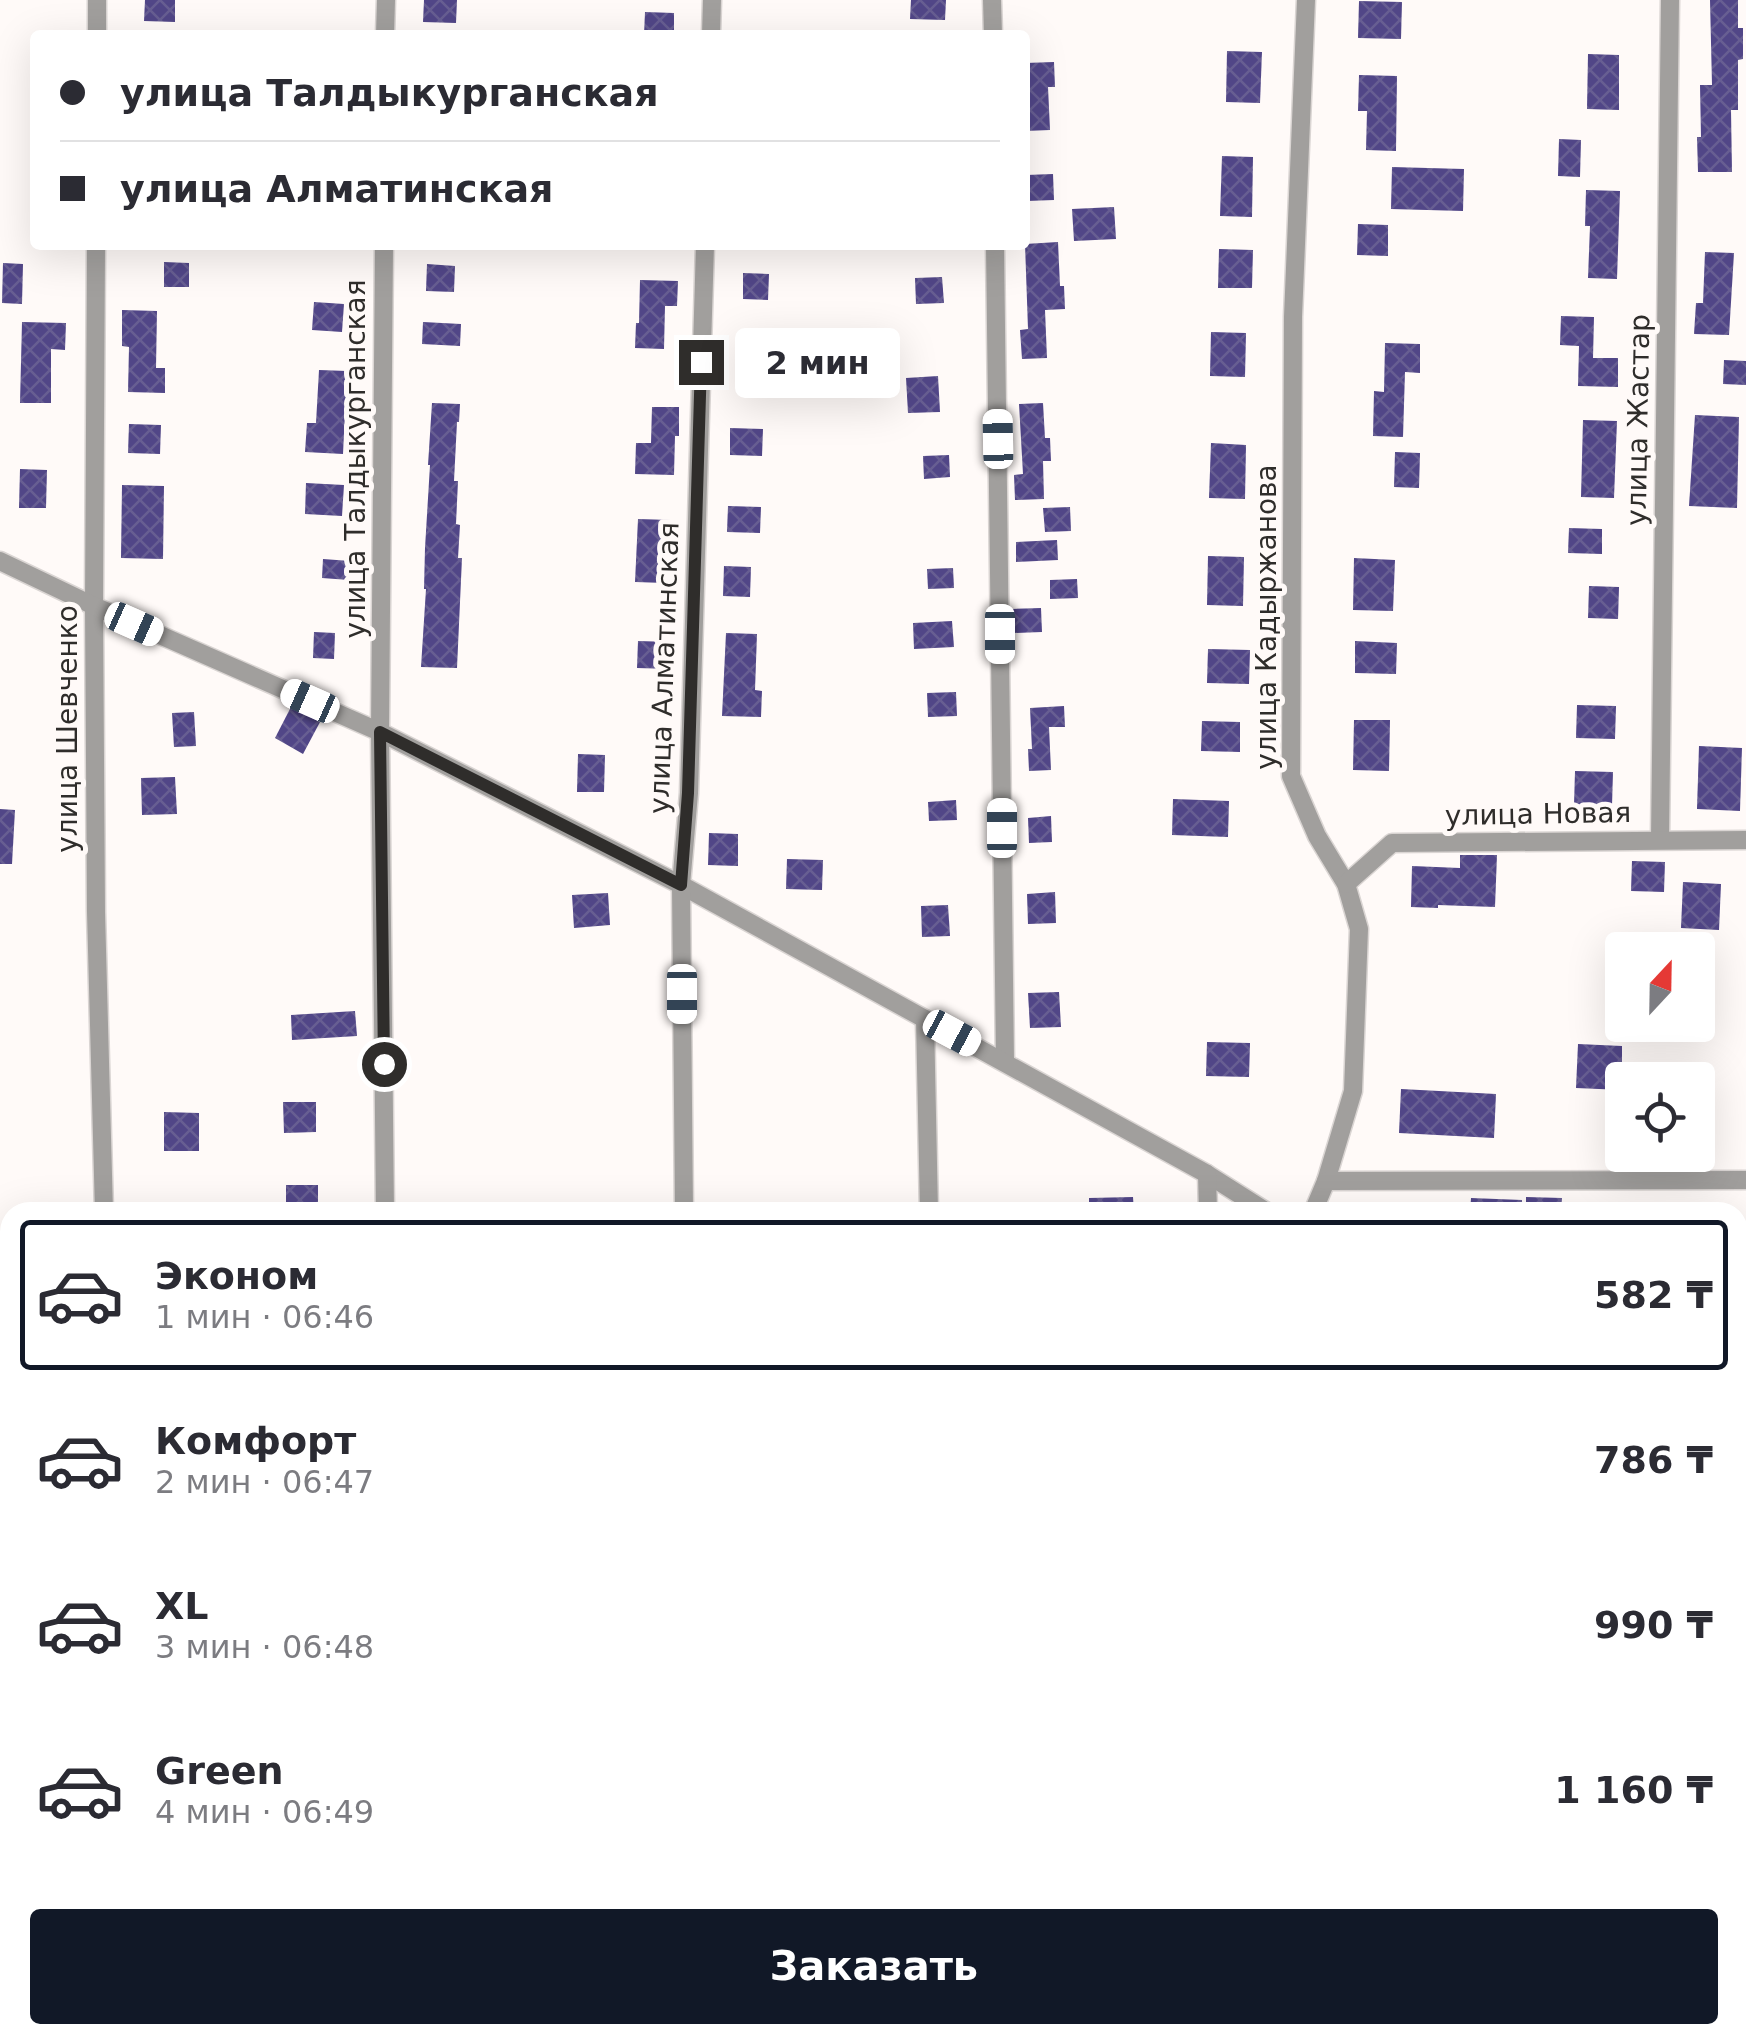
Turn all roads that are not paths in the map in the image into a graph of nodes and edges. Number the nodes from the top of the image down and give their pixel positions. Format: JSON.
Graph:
{"nodes":[{"id":1,"x":97,"y":0,"type":"edge"},
{"id":2,"x":386,"y":0,"type":"edge"},
{"id":3,"x":712,"y":0,"type":"edge"},
{"id":4,"x":992,"y":0,"type":"edge"},
{"id":5,"x":1306,"y":0,"type":"edge"},
{"id":6,"x":1670,"y":0,"type":"edge"},
{"id":7,"x":97,"y":30,"type":"edge"},
{"id":8,"x":386,"y":30,"type":"edge"},
{"id":9,"x":711,"y":30,"type":"edge"},
{"id":10,"x":993,"y":30,"type":"edge"},
{"id":11,"x":96,"y":250,"type":"edge"},
{"id":12,"x":384,"y":250,"type":"edge"},
{"id":13,"x":705,"y":250,"type":"edge"},
{"id":14,"x":996,"y":250,"type":"edge"},
{"id":15,"x":0,"y":561,"type":"edge"},
{"id":16,"x":94,"y":606,"type":"junction"},
{"id":17,"x":380,"y":732,"type":"junction"},
{"id":18,"x":1660,"y":840,"type":"junction"},
{"id":19,"x":1746,"y":840,"type":"edge"},
{"id":20,"x":1346,"y":884,"type":"junction"},
{"id":21,"x":681,"y":885,"type":"junction"},
{"id":22,"x":925,"y":1019,"type":"junction"},
{"id":23,"x":1005,"y":1061,"type":"junction"},
{"id":24,"x":1208,"y":1174,"type":"junction"},
{"id":25,"x":1746,"y":1180,"type":"edge"},
{"id":26,"x":1326,"y":1181,"type":"junction"},
{"id":27,"x":104,"y":1202,"type":"edge"},
{"id":28,"x":385,"y":1202,"type":"edge"},
{"id":29,"x":684,"y":1202,"type":"edge"},
{"id":30,"x":929,"y":1202,"type":"edge"},
{"id":31,"x":1208,"y":1202,"type":"edge"},
{"id":32,"x":1251,"y":1202,"type":"edge"},
{"id":33,"x":1318,"y":1202,"type":"edge"}],
"edges":[{"from":1,"to":7,"type":"street"},
{"from":2,"to":8,"type":"street"},
{"from":3,"to":9,"type":"street"},
{"from":4,"to":10,"type":"street"},
{"from":5,"to":20,"type":"street","name":"улица Кадыржанова"},
{"from":6,"to":18,"type":"street","name":"улица Жастар"},
{"from":11,"to":16,"type":"street","name":"улица Шевченко"},
{"from":12,"to":17,"type":"street","name":"улица Талдыкурганская"},
{"from":13,"to":21,"type":"street","name":"улица Алматинская"},
{"from":14,"to":23,"type":"street"},
{"from":15,"to":16,"type":"street"},
{"from":16,"to":17,"type":"street"},
{"from":16,"to":27,"type":"street","name":"улица Шевченко"},
{"from":17,"to":21,"type":"street"},
{"from":17,"to":28,"type":"street","name":"улица Талдыкурганская"},
{"from":18,"to":19,"type":"street","name":"улица Новая"},
{"from":18,"to":20,"type":"street","name":"улица Новая"},
{"from":20,"to":26,"type":"street","name":"улица Кадыржанова"},
{"from":21,"to":22,"type":"street"},
{"from":21,"to":29,"type":"street","name":"улица Алматинская"},
{"from":22,"to":23,"type":"street"},
{"from":22,"to":30,"type":"street"},
{"from":23,"to":24,"type":"street"},
{"from":24,"to":31,"type":"street"},
{"from":24,"to":32,"type":"street"},
{"from":25,"to":26,"type":"street"},
{"from":26,"to":33,"type":"street","name":"улица Кадыржанова"}]}
